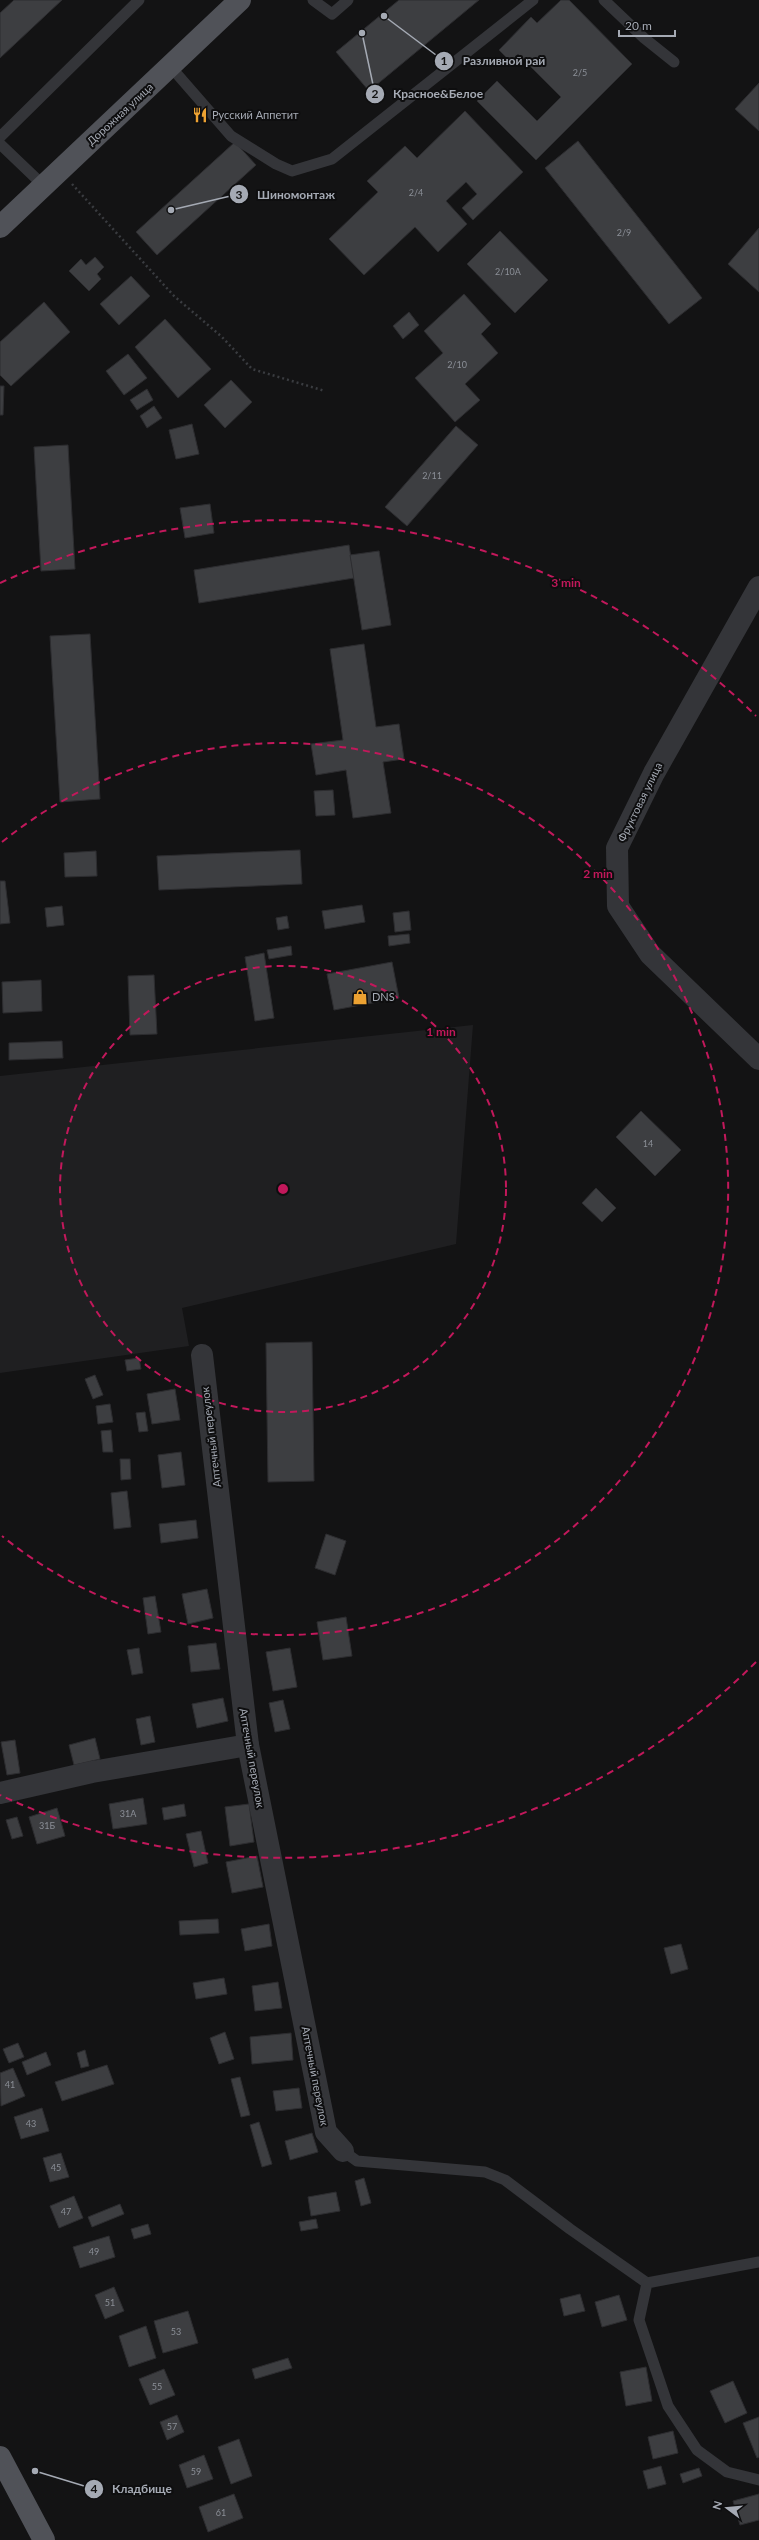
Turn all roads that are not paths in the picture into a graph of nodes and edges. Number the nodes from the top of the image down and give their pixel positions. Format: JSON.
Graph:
{"nodes":[{"id":1,"x":139,"y":0,"type":"edge"},
{"id":2,"x":240,"y":0,"type":"edge"},
{"id":3,"x":313,"y":0,"type":"edge"},
{"id":4,"x":348,"y":0,"type":"edge"},
{"id":5,"x":533,"y":0,"type":"edge"},
{"id":6,"x":604,"y":0,"type":"edge"},
{"id":7,"x":674,"y":62,"type":"dead end"},
{"id":8,"x":170,"y":66,"type":"junction"},
{"id":9,"x":0,"y":137,"type":"edge"},
{"id":10,"x":0,"y":144,"type":"edge"},
{"id":11,"x":44,"y":186,"type":"junction"},
{"id":12,"x":0,"y":227,"type":"edge"},
{"id":13,"x":759,"y":586,"type":"edge"},
{"id":14,"x":759,"y":1059,"type":"edge"},
{"id":15,"x":202,"y":1355,"type":"dead end"},
{"id":16,"x":248,"y":1745,"type":"junction"},
{"id":17,"x":0,"y":1793,"type":"edge"},
{"id":18,"x":343,"y":2151,"type":"joint"},
{"id":19,"x":759,"y":2262,"type":"edge"},
{"id":20,"x":647,"y":2283,"type":"junction"},
{"id":21,"x":0,"y":2457,"type":"edge"},
{"id":22,"x":759,"y":2480,"type":"edge"},
{"id":23,"x":44,"y":2540,"type":"edge"}],
"edges":[{"from":1,"to":9,"type":"lane"},
{"from":2,"to":8,"type":"main road","name":"Дорожная улица"},
{"from":3,"to":4,"type":"lane"},
{"from":5,"to":8,"type":"lane"},
{"from":6,"to":7,"type":"lane"},
{"from":8,"to":11,"type":"main road","name":"Дорожная улица"},
{"from":10,"to":11,"type":"lane"},
{"from":11,"to":12,"type":"main road","name":"Дорожная улица"},
{"from":13,"to":14,"type":"street","name":"Фруктовая улица"},
{"from":15,"to":16,"type":"street","name":"Аптечный переулок"},
{"from":16,"to":17,"type":"street"},
{"from":16,"to":18,"type":"street","name":"Аптечный переулок"},
{"from":18,"to":20,"type":"lane"},
{"from":19,"to":20,"type":"lane"},
{"from":20,"to":22,"type":"lane"},
{"from":21,"to":23,"type":"main road"}]}
